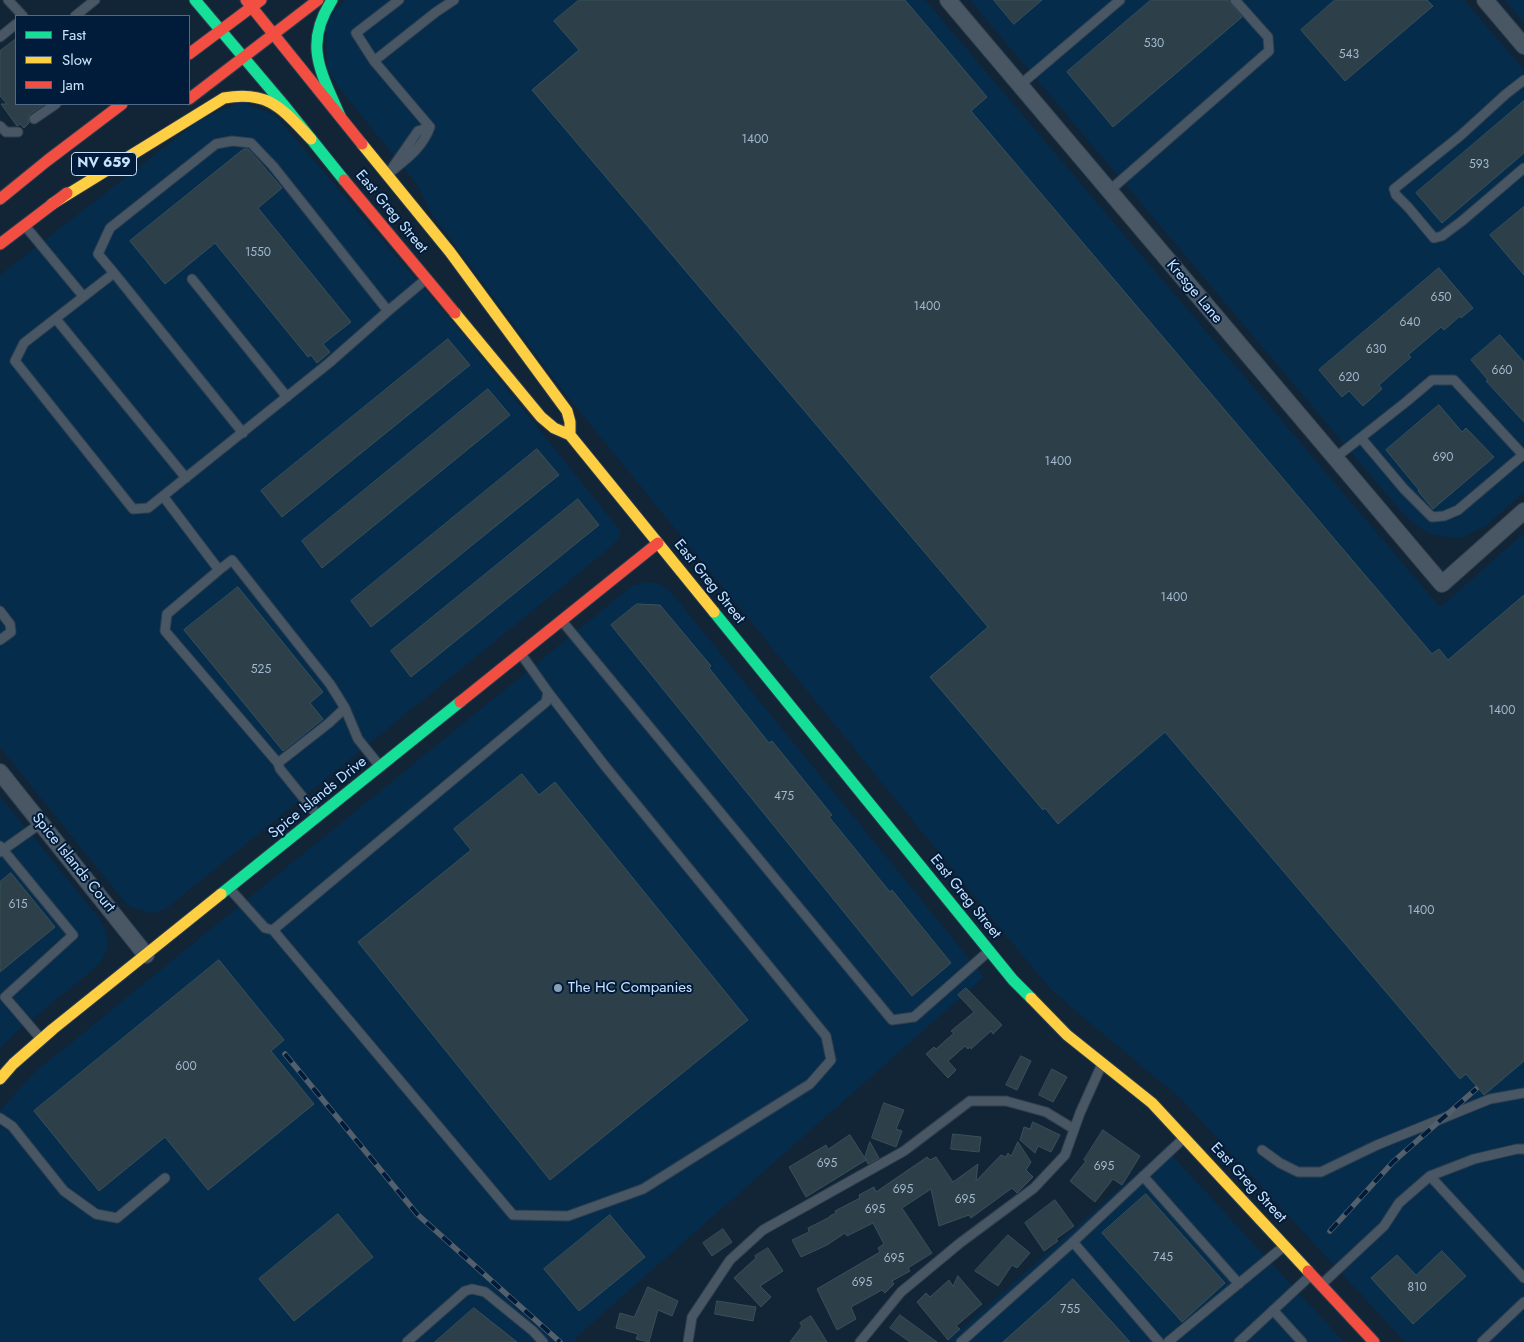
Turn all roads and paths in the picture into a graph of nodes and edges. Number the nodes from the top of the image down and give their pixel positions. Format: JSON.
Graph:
{"nodes":[{"id":1,"x":8,"y":0,"type":"edge"},
{"id":2,"x":95,"y":0,"type":"edge"},
{"id":3,"x":195,"y":0,"type":"edge"},
{"id":4,"x":318,"y":0,"type":"edge"},
{"id":5,"x":332,"y":0,"type":"edge"},
{"id":6,"x":399,"y":0,"type":"edge"},
{"id":7,"x":454,"y":0,"type":"edge"},
{"id":8,"x":948,"y":0,"type":"edge"},
{"id":9,"x":1120,"y":0,"type":"edge"},
{"id":10,"x":1235,"y":0,"type":"edge"},
{"id":11,"x":1485,"y":0,"type":"edge"},
{"id":12,"x":253,"y":2,"type":"edge"},
{"id":13,"x":22,"y":15,"type":"edge"},
{"id":14,"x":76,"y":15,"type":"edge"},
{"id":15,"x":15,"y":25,"type":"edge"},
{"id":16,"x":220,"y":30,"type":"junction"},
{"id":17,"x":274,"y":34,"type":"junction"},
{"id":18,"x":0,"y":37,"type":"edge"},
{"id":19,"x":1524,"y":46,"type":"edge"},
{"id":20,"x":190,"y":53,"type":"edge"},
{"id":21,"x":243,"y":58,"type":"junction"},
{"id":22,"x":374,"y":62,"type":"junction"},
{"id":23,"x":1524,"y":80,"type":"edge"},
{"id":24,"x":1020,"y":85,"type":"junction"},
{"id":25,"x":190,"y":98,"type":"edge"},
{"id":26,"x":55,"y":105,"type":"edge"},
{"id":27,"x":121,"y":105,"type":"edge"},
{"id":28,"x":340,"y":116,"type":"junction"},
{"id":29,"x":34,"y":119,"type":"dead end"},
{"id":30,"x":0,"y":126,"type":"edge"},
{"id":31,"x":18,"y":132,"type":"dead end"},
{"id":32,"x":145,"y":133,"type":"dead end"},
{"id":33,"x":311,"y":139,"type":"junction"},
{"id":34,"x":1524,"y":168,"type":"edge"},
{"id":35,"x":388,"y":174,"type":"junction"},
{"id":36,"x":1109,"y":191,"type":"junction"},
{"id":37,"x":1,"y":195,"type":"edge"},
{"id":38,"x":52,"y":204,"type":"junction"},
{"id":39,"x":25,"y":225,"type":"junction"},
{"id":40,"x":0,"y":244,"type":"edge"},
{"id":41,"x":114,"y":274,"type":"junction"},
{"id":42,"x":442,"y":277,"type":"dead end"},
{"id":43,"x":427,"y":278,"type":"junction"},
{"id":44,"x":192,"y":279,"type":"dead end"},
{"id":45,"x":83,"y":296,"type":"junction"},
{"id":46,"x":388,"y":312,"type":"junction"},
{"id":47,"x":56,"y":319,"type":"junction"},
{"id":48,"x":496,"y":332,"type":"dead end"},
{"id":49,"x":526,"y":355,"type":"junction"},
{"id":50,"x":287,"y":398,"type":"junction"},
{"id":51,"x":243,"y":433,"type":"junction"},
{"id":52,"x":570,"y":435,"type":"junction"},
{"id":53,"x":1361,"y":438,"type":"junction"},
{"id":54,"x":1524,"y":456,"type":"edge"},
{"id":55,"x":1335,"y":458,"type":"junction"},
{"id":56,"x":186,"y":478,"type":"junction"},
{"id":57,"x":163,"y":496,"type":"junction"},
{"id":58,"x":1524,"y":511,"type":"edge"},
{"id":59,"x":658,"y":543,"type":"junction"},
{"id":60,"x":219,"y":570,"type":"junction"},
{"id":61,"x":0,"y":611,"type":"edge"},
{"id":62,"x":562,"y":621,"type":"junction"},
{"id":63,"x":0,"y":640,"type":"edge"},
{"id":64,"x":521,"y":654,"type":"junction"},
{"id":65,"x":548,"y":692,"type":"junction"},
{"id":66,"x":345,"y":708,"type":"junction"},
{"id":67,"x":278,"y":764,"type":"junction"},
{"id":68,"x":380,"y":767,"type":"junction"},
{"id":69,"x":0,"y":772,"type":"edge"},
{"id":70,"x":318,"y":816,"type":"junction"},
{"id":71,"x":41,"y":823,"type":"junction"},
{"id":72,"x":1,"y":849,"type":"edge"},
{"id":73,"x":229,"y":888,"type":"junction"},
{"id":74,"x":273,"y":930,"type":"junction"},
{"id":75,"x":989,"y":951,"type":"junction"},
{"id":76,"x":146,"y":954,"type":"junction"},
{"id":77,"x":41,"y":1039,"type":"junction"},
{"id":78,"x":1102,"y":1064,"type":"junction"},
{"id":79,"x":0,"y":1079,"type":"edge"},
{"id":80,"x":1524,"y":1093,"type":"edge"},
{"id":81,"x":0,"y":1118,"type":"edge"},
{"id":82,"x":1074,"y":1129,"type":"junction"},
{"id":83,"x":1185,"y":1137,"type":"junction"},
{"id":84,"x":1524,"y":1149,"type":"edge"},
{"id":85,"x":1262,"y":1150,"type":"dead end"},
{"id":86,"x":1143,"y":1176,"type":"junction"},
{"id":87,"x":1430,"y":1176,"type":"junction"},
{"id":88,"x":165,"y":1178,"type":"dead end"},
{"id":89,"x":1074,"y":1242,"type":"junction"},
{"id":90,"x":1286,"y":1245,"type":"junction"},
{"id":91,"x":1312,"y":1274,"type":"junction"},
{"id":92,"x":1524,"y":1278,"type":"edge"},
{"id":93,"x":1239,"y":1284,"type":"junction"},
{"id":94,"x":1322,"y":1284,"type":"junction"},
{"id":95,"x":1524,"y":1302,"type":"edge"},
{"id":96,"x":1273,"y":1310,"type":"junction"},
{"id":97,"x":407,"y":1342,"type":"edge"},
{"id":98,"x":543,"y":1342,"type":"edge"},
{"id":99,"x":688,"y":1342,"type":"edge"},
{"id":100,"x":860,"y":1342,"type":"edge"},
{"id":101,"x":961,"y":1342,"type":"edge"},
{"id":102,"x":1159,"y":1342,"type":"edge"},
{"id":103,"x":1168,"y":1342,"type":"edge"},
{"id":104,"x":1238,"y":1342,"type":"edge"},
{"id":105,"x":1302,"y":1342,"type":"edge"},
{"id":106,"x":1374,"y":1342,"type":"edge"},
{"id":107,"x":1482,"y":1342,"type":"edge"}],
"edges":[{"from":1,"to":13,"type":"lane"},
{"from":2,"to":14,"type":"lane"},
{"from":3,"to":16,"type":"main road","name":"East Greg Street"},
{"from":4,"to":17,"type":"main road"},
{"from":5,"to":28,"type":"main road"},
{"from":6,"to":22,"type":"lane"},
{"from":7,"to":22,"type":"lane"},
{"from":8,"to":24,"type":"street","name":"Kresge Lane"},
{"from":9,"to":24,"type":"lane"},
{"from":10,"to":36,"type":"lane"},
{"from":11,"to":19,"type":"street"},
{"from":12,"to":16,"type":"main road"},
{"from":12,"to":17,"type":"main road","name":"East Greg Street"},
{"from":15,"to":18,"type":"lane"},
{"from":16,"to":20,"type":"main road"},
{"from":16,"to":21,"type":"main road","name":"East Greg Street"},
{"from":17,"to":21,"type":"main road"},
{"from":17,"to":28,"type":"main road","name":"East Greg Street"},
{"from":21,"to":25,"type":"main road"},
{"from":21,"to":33,"type":"main road","name":"East Greg Street"},
{"from":22,"to":35,"type":"lane"},
{"from":23,"to":34,"type":"lane"},
{"from":24,"to":36,"type":"street","name":"Kresge Lane"},
{"from":26,"to":29,"type":"lane"},
{"from":27,"to":37,"type":"main road","number":"NV 659"},
{"from":28,"to":35,"type":"main road","name":"East Greg Street"},
{"from":30,"to":31,"type":"lane"},
{"from":32,"to":38,"type":"main road","number":"NV 659"},
{"from":33,"to":38,"type":"main road"},
{"from":33,"to":43,"type":"main road","name":"East Greg Street"},
{"from":35,"to":49,"type":"main road","name":"East Greg Street"},
{"from":36,"to":55,"type":"street","name":"Kresge Lane"},
{"from":38,"to":39,"type":"main road","number":"NV 659"},
{"from":39,"to":40,"type":"main road","number":"NV 659"},
{"from":39,"to":45,"type":"lane"},
{"from":41,"to":45,"type":"lane"},
{"from":41,"to":46,"type":"lane"},
{"from":41,"to":51,"type":"lane"},
{"from":42,"to":43,"type":"main road"},
{"from":43,"to":46,"type":"lane"},
{"from":43,"to":52,"type":"main road","name":"East Greg Street"},
{"from":44,"to":50,"type":"lane"},
{"from":45,"to":47,"type":"lane"},
{"from":46,"to":50,"type":"lane"},
{"from":47,"to":56,"type":"lane"},
{"from":47,"to":57,"type":"lane"},
{"from":48,"to":49,"type":"main road"},
{"from":49,"to":52,"type":"main road","name":"East Greg Street"},
{"from":50,"to":51,"type":"lane"},
{"from":51,"to":56,"type":"lane"},
{"from":52,"to":59,"type":"main road","name":"East Greg Street"},
{"from":53,"to":54,"type":"lane"},
{"from":53,"to":54,"type":"lane"},
{"from":53,"to":55,"type":"lane"},
{"from":55,"to":58,"type":"street","name":"Kresge Lane"},
{"from":56,"to":57,"type":"lane"},
{"from":57,"to":60,"type":"lane"},
{"from":59,"to":62,"type":"main road","name":"Spice Islands Drive"},
{"from":59,"to":75,"type":"main road","name":"East Greg Street"},
{"from":60,"to":66,"type":"lane"},
{"from":60,"to":67,"type":"lane"},
{"from":61,"to":63,"type":"lane"},
{"from":62,"to":64,"type":"main road","name":"Spice Islands Drive"},
{"from":62,"to":75,"type":"lane"},
{"from":64,"to":65,"type":"lane"},
{"from":64,"to":68,"type":"main road","name":"Spice Islands Drive"},
{"from":65,"to":74,"type":"lane"},
{"from":65,"to":74,"type":"lane"},
{"from":66,"to":67,"type":"lane"},
{"from":66,"to":68,"type":"lane"},
{"from":67,"to":70,"type":"lane"},
{"from":68,"to":70,"type":"main road","name":"Spice Islands Drive"},
{"from":69,"to":71,"type":"street","name":"Spice Islands Court"},
{"from":70,"to":73,"type":"main road","name":"Spice Islands Drive"},
{"from":71,"to":72,"type":"lane"},
{"from":71,"to":76,"type":"street","name":"Spice Islands Court"},
{"from":72,"to":77,"type":"lane"},
{"from":73,"to":74,"type":"lane"},
{"from":73,"to":76,"type":"main road","name":"Spice Islands Drive"},
{"from":75,"to":78,"type":"main road","name":"East Greg Street"},
{"from":76,"to":77,"type":"main road","name":"Spice Islands Drive"},
{"from":77,"to":79,"type":"main road","name":"Spice Islands Drive"},
{"from":78,"to":82,"type":"lane"},
{"from":78,"to":83,"type":"main road","name":"East Greg Street"},
{"from":80,"to":85,"type":"lane"},
{"from":81,"to":88,"type":"lane"},
{"from":82,"to":99,"type":"lane"},
{"from":82,"to":100,"type":"lane"},
{"from":83,"to":86,"type":"lane"},
{"from":83,"to":90,"type":"main road","name":"East Greg Street"},
{"from":84,"to":87,"type":"lane"},
{"from":86,"to":89,"type":"lane"},
{"from":86,"to":93,"type":"lane"},
{"from":87,"to":92,"type":"lane"},
{"from":87,"to":94,"type":"lane"},
{"from":89,"to":101,"type":"lane"},
{"from":89,"to":102,"type":"lane"},
{"from":90,"to":91,"type":"main road","name":"East Greg Street"},
{"from":90,"to":93,"type":"lane"},
{"from":91,"to":94,"type":"main road","name":"East Greg Street"},
{"from":91,"to":96,"type":"lane"},
{"from":93,"to":103,"type":"lane"},
{"from":94,"to":106,"type":"main road","name":"East Greg Street"},
{"from":95,"to":107,"type":"lane"},
{"from":96,"to":104,"type":"lane"},
{"from":96,"to":105,"type":"lane"},
{"from":97,"to":98,"type":"lane"}]}
